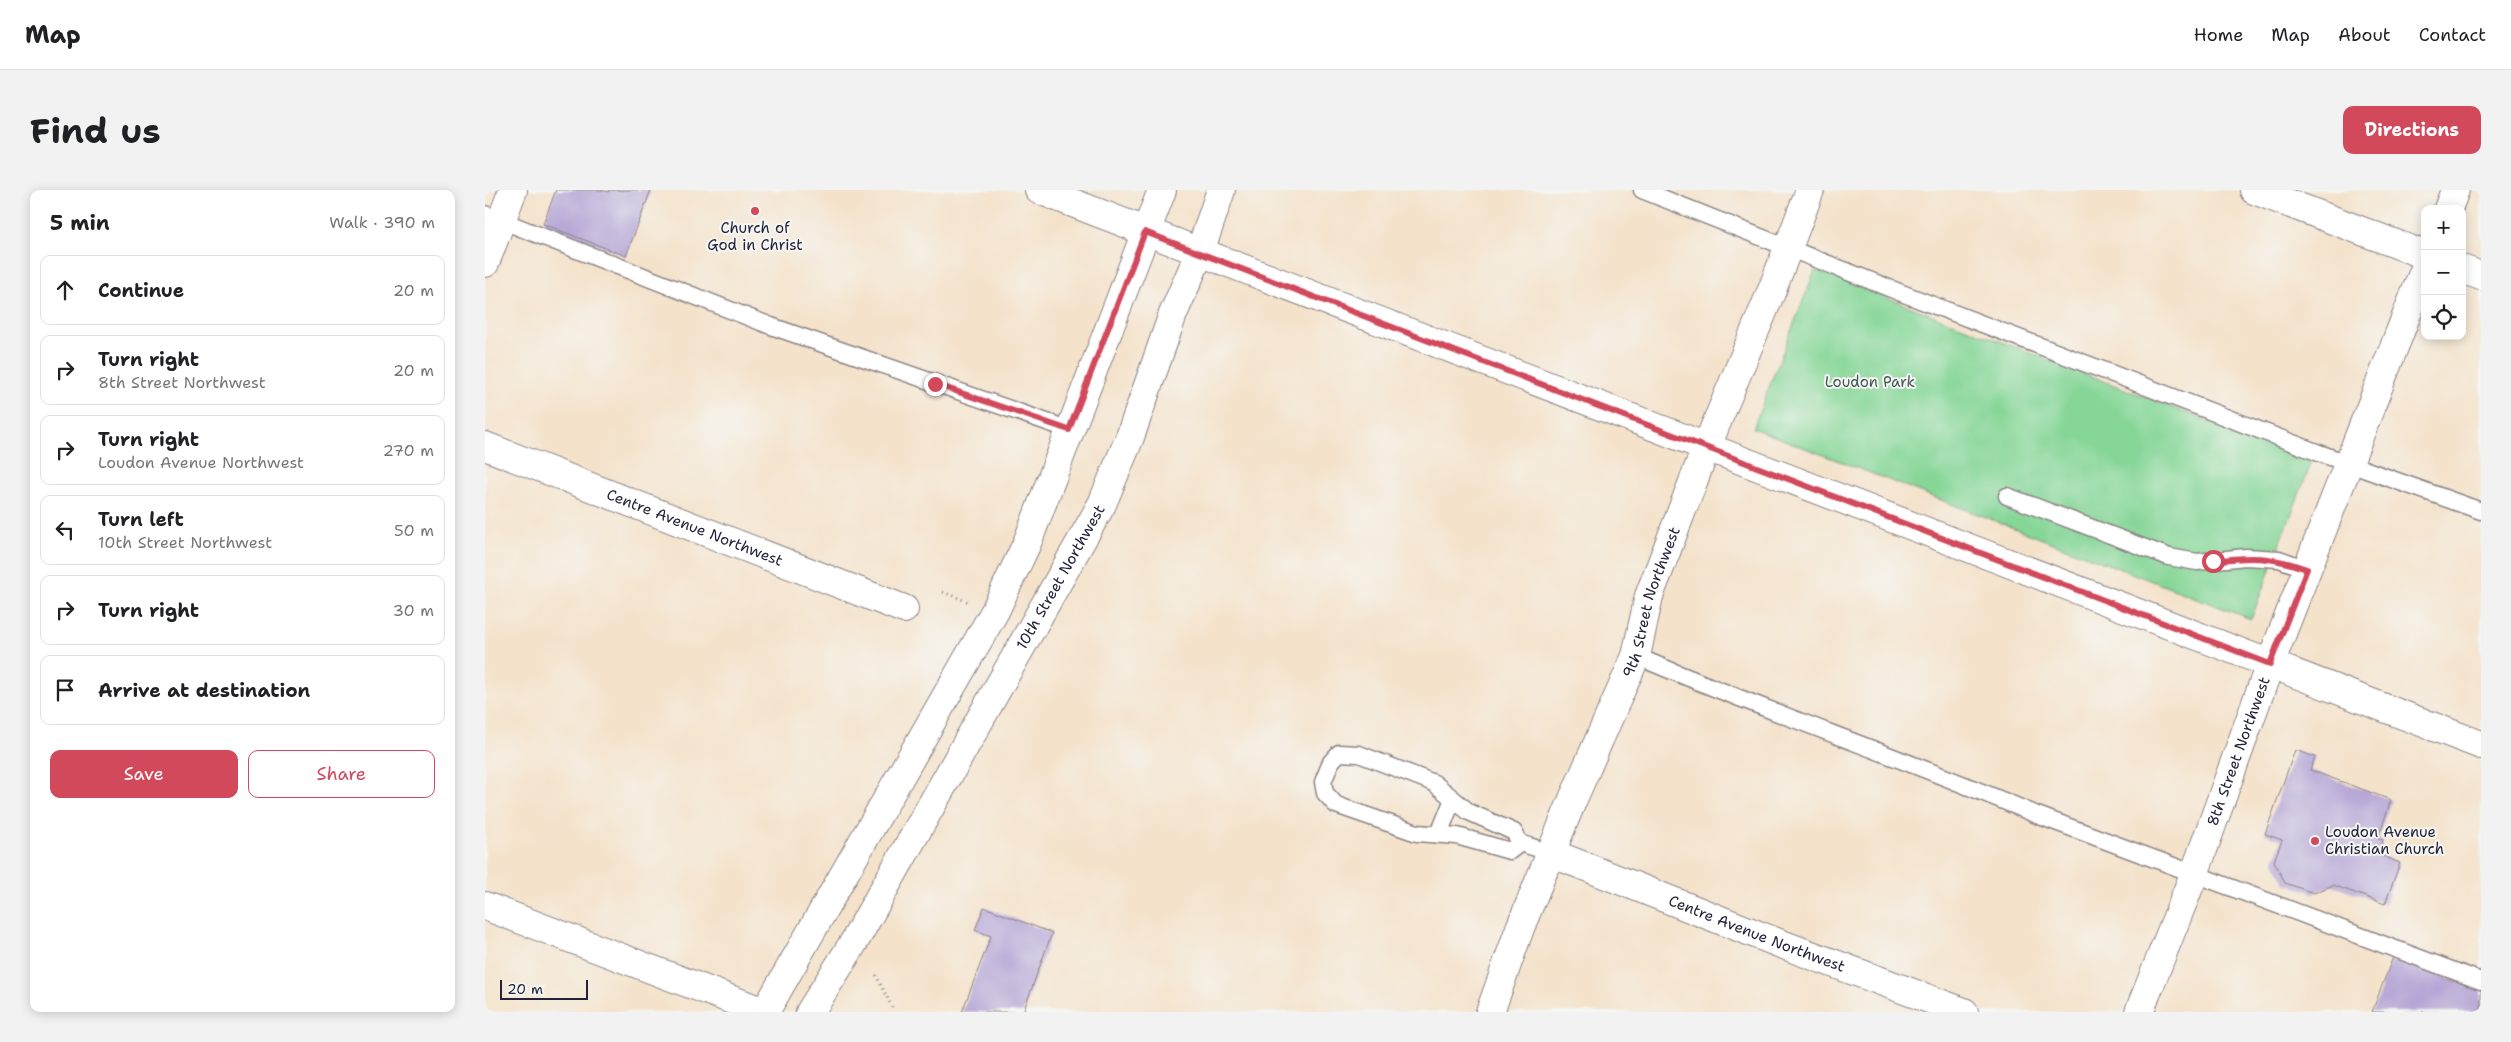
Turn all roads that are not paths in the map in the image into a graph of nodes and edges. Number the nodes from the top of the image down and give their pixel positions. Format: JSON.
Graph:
{"nodes":[{"id":1,"x":513,"y":190,"type":"edge"},
{"id":2,"x":1039,"y":190,"type":"edge"},
{"id":3,"x":1162,"y":190,"type":"edge"},
{"id":4,"x":1221,"y":190,"type":"edge"},
{"id":5,"x":1642,"y":190,"type":"edge"},
{"id":6,"x":1810,"y":190,"type":"edge"},
{"id":7,"x":2254,"y":190,"type":"edge"},
{"id":8,"x":2455,"y":190,"type":"edge"},
{"id":9,"x":2449,"y":205,"type":"edge"},
{"id":10,"x":493,"y":217,"type":"edge"},
{"id":11,"x":1145,"y":232,"type":"junction"},
{"id":12,"x":1788,"y":247,"type":"junction"},
{"id":13,"x":1200,"y":252,"type":"junction"},
{"id":14,"x":2421,"y":253,"type":"edge"},
{"id":15,"x":485,"y":263,"type":"edge"},
{"id":16,"x":2466,"y":270,"type":"edge"},
{"id":17,"x":2481,"y":276,"type":"edge"},
{"id":18,"x":2421,"y":278,"type":"edge"},
{"id":19,"x":1069,"y":430,"type":"junction"},
{"id":20,"x":485,"y":446,"type":"edge"},
{"id":21,"x":1706,"y":448,"type":"junction"},
{"id":22,"x":2348,"y":463,"type":"junction"},
{"id":23,"x":2007,"y":496,"type":"dead end"},
{"id":24,"x":2481,"y":511,"type":"edge"},
{"id":25,"x":2307,"y":569,"type":"junction"},
{"id":26,"x":904,"y":609,"type":"dead end"},
{"id":27,"x":1637,"y":656,"type":"junction"},
{"id":28,"x":2270,"y":664,"type":"junction"},
{"id":29,"x":2481,"y":745,"type":"edge"},
{"id":30,"x":1453,"y":800,"type":"junction"},
{"id":31,"x":1439,"y":834,"type":"junction"},
{"id":32,"x":1520,"y":843,"type":"junction"},
{"id":33,"x":1551,"y":853,"type":"junction"},
{"id":34,"x":2195,"y":872,"type":"junction"},
{"id":35,"x":485,"y":906,"type":"edge"},
{"id":36,"x":2481,"y":981,"type":"edge"},
{"id":37,"x":764,"y":1012,"type":"edge"},
{"id":38,"x":810,"y":1012,"type":"edge"},
{"id":39,"x":1490,"y":1012,"type":"edge"},
{"id":40,"x":1964,"y":1012,"type":"edge"},
{"id":41,"x":2139,"y":1012,"type":"edge"}],
"edges":[{"from":1,"to":10,"type":"street"},
{"from":2,"to":11,"type":"street"},
{"from":3,"to":11,"type":"street"},
{"from":4,"to":13,"type":"street","name":"10th Street Northwest"},
{"from":5,"to":12,"type":"lane"},
{"from":6,"to":12,"type":"street","name":"9th Street Northwest"},
{"from":7,"to":14,"type":"street"},
{"from":8,"to":9,"type":"street"},
{"from":10,"to":15,"type":"street"},
{"from":10,"to":19,"type":"lane"},
{"from":11,"to":13,"type":"street"},
{"from":11,"to":19,"type":"street"},
{"from":12,"to":21,"type":"street","name":"9th Street Northwest"},
{"from":12,"to":22,"type":"lane"},
{"from":13,"to":21,"type":"street"},
{"from":13,"to":38,"type":"street","name":"10th Street Northwest"},
{"from":16,"to":17,"type":"street"},
{"from":18,"to":22,"type":"street","name":"8th Street Northwest"},
{"from":19,"to":37,"type":"street"},
{"from":20,"to":26,"type":"street","name":"Centre Avenue Northwest"},
{"from":21,"to":27,"type":"street","name":"9th Street Northwest"},
{"from":21,"to":28,"type":"street"},
{"from":22,"to":24,"type":"lane"},
{"from":22,"to":25,"type":"street","name":"8th Street Northwest"},
{"from":23,"to":25,"type":"lane"},
{"from":25,"to":28,"type":"street","name":"8th Street Northwest"},
{"from":27,"to":33,"type":"street","name":"9th Street Northwest"},
{"from":27,"to":34,"type":"lane"},
{"from":28,"to":29,"type":"street"},
{"from":28,"to":34,"type":"street","name":"8th Street Northwest"},
{"from":30,"to":31,"type":"lane"},
{"from":30,"to":31,"type":"lane"},
{"from":30,"to":32,"type":"lane"},
{"from":31,"to":32,"type":"lane"},
{"from":32,"to":33,"type":"lane"},
{"from":33,"to":39,"type":"street","name":"9th Street Northwest"},
{"from":33,"to":40,"type":"street","name":"Centre Avenue Northwest"},
{"from":34,"to":36,"type":"lane"},
{"from":34,"to":41,"type":"street","name":"8th Street Northwest"},
{"from":35,"to":37,"type":"street"}]}
